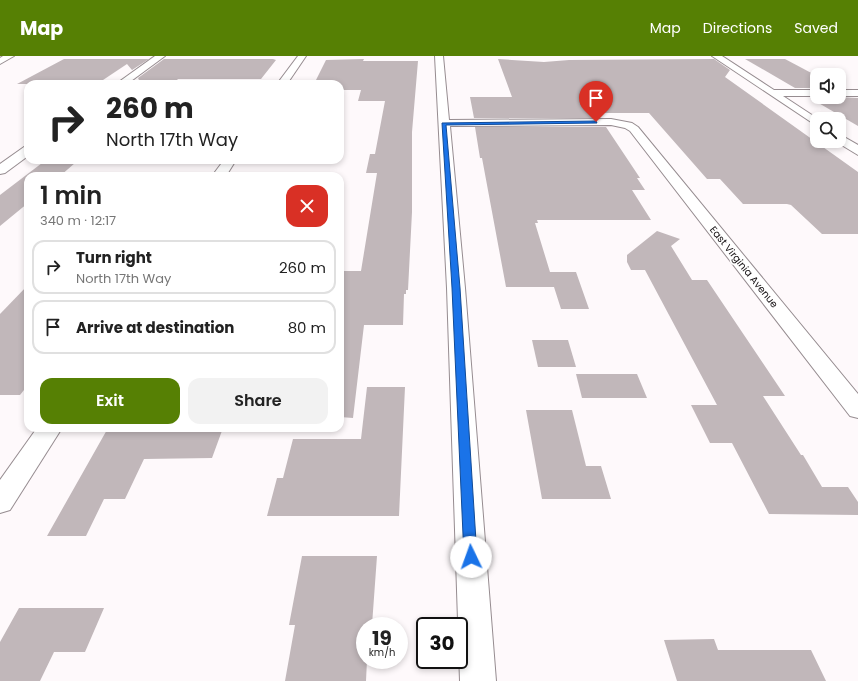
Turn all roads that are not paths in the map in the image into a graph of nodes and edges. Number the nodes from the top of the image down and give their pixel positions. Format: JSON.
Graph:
{"nodes":[{"id":1,"x":10,"y":56,"type":"edge"},
{"id":2,"x":161,"y":56,"type":"edge"},
{"id":3,"x":302,"y":56,"type":"edge"},
{"id":4,"x":439,"y":56,"type":"edge"},
{"id":5,"x":716,"y":56,"type":"edge"},
{"id":6,"x":0,"y":61,"type":"edge"},
{"id":7,"x":127,"y":80,"type":"edge"},
{"id":8,"x":285,"y":80,"type":"edge"},
{"id":9,"x":858,"y":92,"type":"edge"},
{"id":10,"x":773,"y":93,"type":"junction"},
{"id":11,"x":810,"y":93,"type":"edge"},
{"id":12,"x":846,"y":93,"type":"edge"},
{"id":13,"x":810,"y":118,"type":"edge"},
{"id":14,"x":444,"y":123,"type":"junction"},
{"id":15,"x":846,"y":143,"type":"edge"},
{"id":16,"x":858,"y":151,"type":"edge"},
{"id":17,"x":24,"y":153,"type":"edge"},
{"id":18,"x":0,"y":170,"type":"edge"},
{"id":19,"x":858,"y":410,"type":"edge"},
{"id":20,"x":47,"y":432,"type":"edge"},
{"id":21,"x":0,"y":502,"type":"edge"},
{"id":22,"x":478,"y":681,"type":"edge"}],
"edges":[{"from":1,"to":6,"type":"street"},
{"from":2,"to":7,"type":"street"},
{"from":3,"to":8,"type":"street"},
{"from":4,"to":14,"type":"street"},
{"from":5,"to":10,"type":"street"},
{"from":9,"to":12,"type":"street"},
{"from":10,"to":11,"type":"street"},
{"from":10,"to":13,"type":"street"},
{"from":14,"to":19,"type":"street","name":"East Virginia Avenue"},
{"from":14,"to":22,"type":"street"},
{"from":15,"to":16,"type":"street"},
{"from":17,"to":18,"type":"street"},
{"from":20,"to":21,"type":"street"}]}
